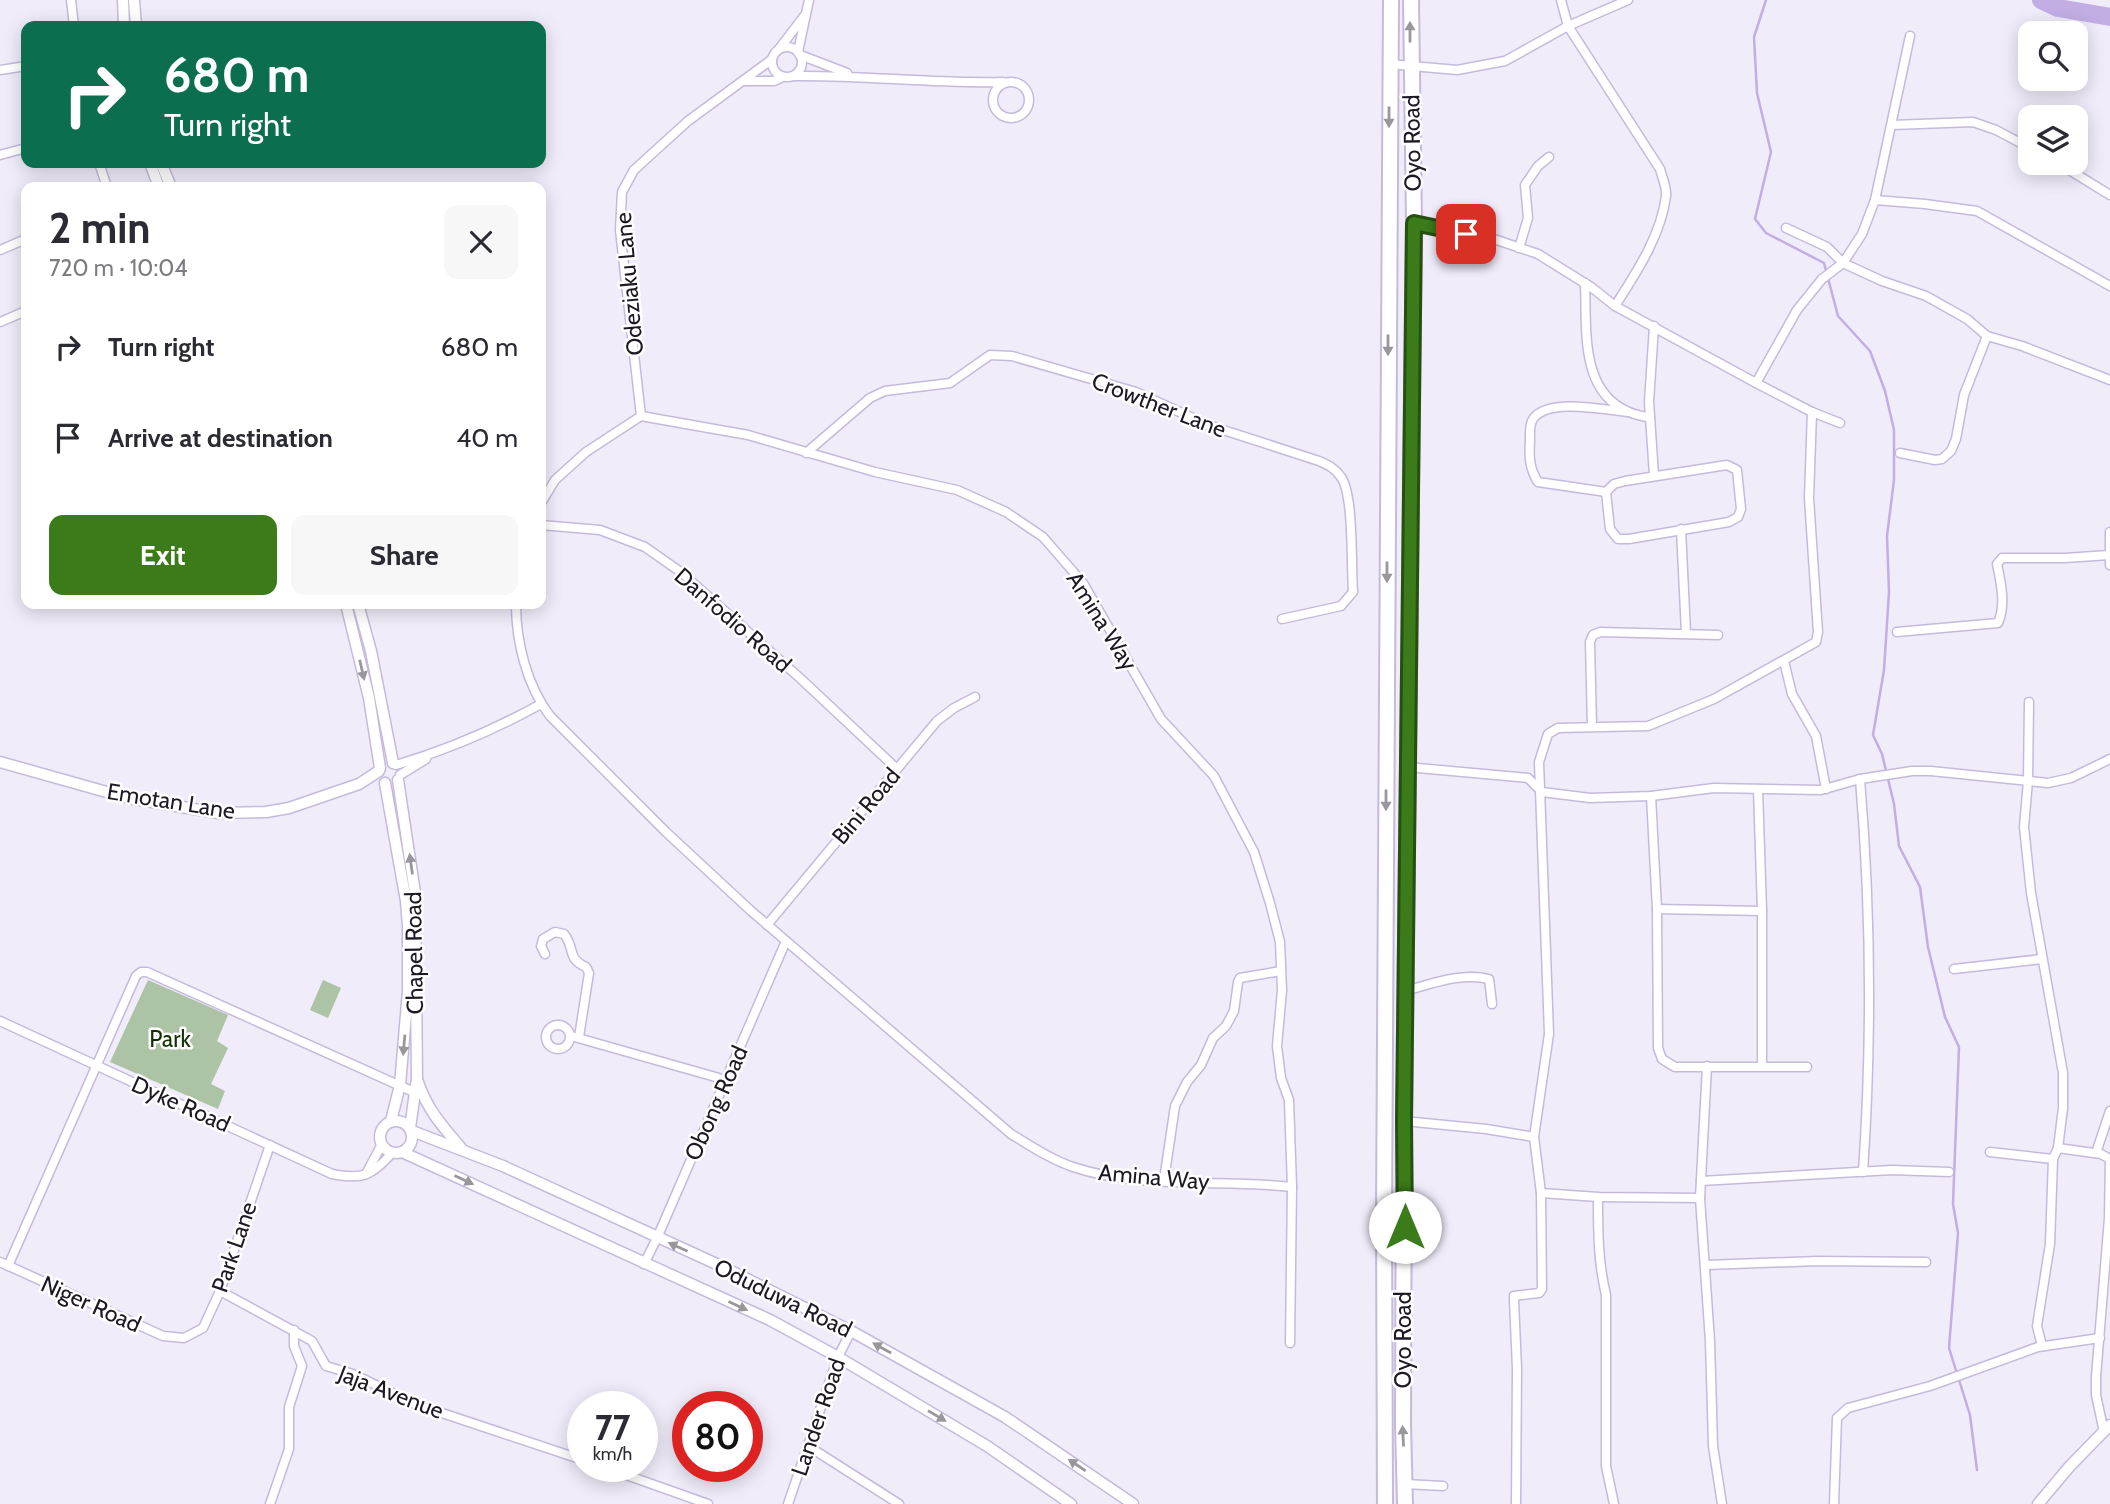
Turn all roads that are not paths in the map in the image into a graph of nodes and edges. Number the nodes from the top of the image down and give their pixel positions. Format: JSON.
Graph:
{"nodes":[{"id":1,"x":71,"y":0,"type":"edge"},
{"id":2,"x":122,"y":0,"type":"edge"},
{"id":3,"x":134,"y":0,"type":"edge"},
{"id":4,"x":809,"y":0,"type":"edge"},
{"id":5,"x":1391,"y":0,"type":"edge"},
{"id":6,"x":1410,"y":0,"type":"edge"},
{"id":7,"x":1561,"y":0,"type":"edge"},
{"id":8,"x":1628,"y":0,"type":"edge"},
{"id":9,"x":807,"y":12,"type":"junction"},
{"id":10,"x":73,"y":21,"type":"edge"},
{"id":11,"x":124,"y":21,"type":"edge"},
{"id":12,"x":136,"y":21,"type":"edge"},
{"id":13,"x":1568,"y":26,"type":"junction"},
{"id":14,"x":1910,"y":36,"type":"dead end"},
{"id":15,"x":778,"y":50,"type":"junction"},
{"id":16,"x":799,"y":54,"type":"junction"},
{"id":17,"x":771,"y":60,"type":"junction"},
{"id":18,"x":1389,"y":64,"type":"junction"},
{"id":19,"x":1410,"y":65,"type":"junction"},
{"id":20,"x":21,"y":67,"type":"edge"},
{"id":21,"x":0,"y":70,"type":"edge"},
{"id":22,"x":853,"y":75,"type":"junction"},
{"id":23,"x":794,"y":76,"type":"junction"},
{"id":24,"x":783,"y":77,"type":"junction"},
{"id":25,"x":744,"y":81,"type":"junction"},
{"id":26,"x":1003,"y":82,"type":"junction"},
{"id":27,"x":1892,"y":125,"type":"junction"},
{"id":28,"x":2018,"y":142,"type":"edge"},
{"id":29,"x":21,"y":149,"type":"edge"},
{"id":30,"x":0,"y":155,"type":"edge"},
{"id":31,"x":1549,"y":157,"type":"dead end"},
{"id":32,"x":2077,"y":175,"type":"edge"},
{"id":33,"x":2110,"y":195,"type":"edge"},
{"id":34,"x":1875,"y":200,"type":"junction"},
{"id":35,"x":1414,"y":223,"type":"junction"},
{"id":36,"x":1786,"y":228,"type":"dead end"},
{"id":37,"x":21,"y":241,"type":"edge"},
{"id":38,"x":1519,"y":248,"type":"junction"},
{"id":39,"x":0,"y":250,"type":"edge"},
{"id":40,"x":1843,"y":263,"type":"junction"},
{"id":41,"x":1586,"y":283,"type":"junction"},
{"id":42,"x":2110,"y":286,"type":"edge"},
{"id":43,"x":1615,"y":306,"type":"junction"},
{"id":44,"x":21,"y":313,"type":"edge"},
{"id":45,"x":0,"y":322,"type":"edge"},
{"id":46,"x":1654,"y":326,"type":"junction"},
{"id":47,"x":1987,"y":336,"type":"junction"},
{"id":48,"x":2110,"y":380,"type":"edge"},
{"id":49,"x":1756,"y":383,"type":"junction"},
{"id":50,"x":1628,"y":412,"type":"junction"},
{"id":51,"x":1812,"y":412,"type":"junction"},
{"id":52,"x":641,"y":416,"type":"junction"},
{"id":53,"x":1650,"y":418,"type":"junction"},
{"id":54,"x":1840,"y":423,"type":"dead end"},
{"id":55,"x":806,"y":453,"type":"junction"},
{"id":56,"x":1900,"y":453,"type":"dead end"},
{"id":57,"x":1654,"y":475,"type":"junction"},
{"id":58,"x":1606,"y":492,"type":"junction"},
{"id":59,"x":546,"y":495,"type":"edge"},
{"id":60,"x":546,"y":525,"type":"edge"},
{"id":61,"x":1681,"y":529,"type":"junction"},
{"id":62,"x":2110,"y":537,"type":"edge"},
{"id":63,"x":2109,"y":555,"type":"edge"},
{"id":64,"x":2110,"y":565,"type":"edge"},
{"id":65,"x":347,"y":609,"type":"edge"},
{"id":66,"x":359,"y":609,"type":"edge"},
{"id":67,"x":517,"y":609,"type":"edge"},
{"id":68,"x":1282,"y":619,"type":"dead end"},
{"id":69,"x":1897,"y":632,"type":"dead end"},
{"id":70,"x":1686,"y":633,"type":"junction"},
{"id":71,"x":1718,"y":635,"type":"dead end"},
{"id":72,"x":1784,"y":661,"type":"junction"},
{"id":73,"x":975,"y":697,"type":"dead end"},
{"id":74,"x":2029,"y":702,"type":"dead end"},
{"id":75,"x":541,"y":704,"type":"junction"},
{"id":76,"x":1592,"y":727,"type":"junction"},
{"id":77,"x":2110,"y":759,"type":"edge"},
{"id":78,"x":0,"y":762,"type":"edge"},
{"id":79,"x":1407,"y":767,"type":"junction"},
{"id":80,"x":897,"y":769,"type":"junction"},
{"id":81,"x":397,"y":771,"type":"junction"},
{"id":82,"x":382,"y":776,"type":"junction"},
{"id":83,"x":1860,"y":779,"type":"junction"},
{"id":84,"x":2028,"y":781,"type":"junction"},
{"id":85,"x":1758,"y":789,"type":"junction"},
{"id":86,"x":1826,"y":789,"type":"junction"},
{"id":87,"x":1542,"y":792,"type":"junction"},
{"id":88,"x":1651,"y":796,"type":"junction"},
{"id":89,"x":1657,"y":909,"type":"junction"},
{"id":90,"x":1762,"y":911,"type":"junction"},
{"id":91,"x":766,"y":925,"type":"junction"},
{"id":92,"x":786,"y":941,"type":"junction"},
{"id":93,"x":545,"y":954,"type":"dead end"},
{"id":94,"x":2042,"y":959,"type":"junction"},
{"id":95,"x":1954,"y":969,"type":"dead end"},
{"id":96,"x":1281,"y":971,"type":"junction"},
{"id":97,"x":1405,"y":991,"type":"junction"},
{"id":98,"x":1492,"y":1004,"type":"dead end"},
{"id":99,"x":0,"y":1021,"type":"edge"},
{"id":100,"x":1707,"y":1066,"type":"junction"},
{"id":101,"x":1762,"y":1066,"type":"junction"},
{"id":102,"x":98,"y":1067,"type":"junction"},
{"id":103,"x":1807,"y":1067,"type":"dead end"},
{"id":104,"x":417,"y":1078,"type":"junction"},
{"id":105,"x":726,"y":1080,"type":"junction"},
{"id":106,"x":400,"y":1085,"type":"junction"},
{"id":107,"x":415,"y":1093,"type":"junction"},
{"id":108,"x":2110,"y":1111,"type":"edge"},
{"id":109,"x":391,"y":1121,"type":"junction"},
{"id":110,"x":1404,"y":1121,"type":"junction"},
{"id":111,"x":411,"y":1129,"type":"junction"},
{"id":112,"x":1534,"y":1137,"type":"junction"},
{"id":113,"x":382,"y":1144,"type":"junction"},
{"id":114,"x":270,"y":1145,"type":"junction"},
{"id":115,"x":2058,"y":1148,"type":"junction"},
{"id":116,"x":463,"y":1151,"type":"junction"},
{"id":117,"x":1990,"y":1152,"type":"dead end"},
{"id":118,"x":397,"y":1153,"type":"junction"},
{"id":119,"x":2096,"y":1153,"type":"junction"},
{"id":120,"x":2053,"y":1158,"type":"junction"},
{"id":121,"x":1863,"y":1171,"type":"junction"},
{"id":122,"x":1949,"y":1172,"type":"dead end"},
{"id":123,"x":365,"y":1177,"type":"junction"},
{"id":124,"x":1164,"y":1180,"type":"junction"},
{"id":125,"x":1701,"y":1181,"type":"junction"},
{"id":126,"x":1292,"y":1187,"type":"junction"},
{"id":127,"x":1541,"y":1194,"type":"junction"},
{"id":128,"x":1598,"y":1197,"type":"junction"},
{"id":129,"x":1700,"y":1198,"type":"junction"},
{"id":130,"x":657,"y":1238,"type":"junction"},
{"id":131,"x":1384,"y":1260,"type":"junction"},
{"id":132,"x":1403,"y":1260,"type":"junction"},
{"id":133,"x":1926,"y":1262,"type":"dead end"},
{"id":134,"x":4,"y":1264,"type":"edge"},
{"id":135,"x":644,"y":1264,"type":"junction"},
{"id":136,"x":1706,"y":1265,"type":"junction"},
{"id":137,"x":220,"y":1292,"type":"junction"},
{"id":138,"x":294,"y":1330,"type":"junction"},
{"id":139,"x":851,"y":1331,"type":"junction"},
{"id":140,"x":184,"y":1338,"type":"joint"},
{"id":141,"x":2100,"y":1338,"type":"junction"},
{"id":142,"x":1290,"y":1343,"type":"dead end"},
{"id":143,"x":2042,"y":1346,"type":"junction"},
{"id":144,"x":838,"y":1357,"type":"junction"},
{"id":145,"x":2107,"y":1428,"type":"edge"},
{"id":146,"x":808,"y":1446,"type":"junction"},
{"id":147,"x":567,"y":1455,"type":"edge"},
{"id":148,"x":646,"y":1482,"type":"edge"},
{"id":149,"x":1405,"y":1484,"type":"junction"},
{"id":150,"x":1443,"y":1486,"type":"dead end"},
{"id":151,"x":270,"y":1504,"type":"edge"},
{"id":152,"x":708,"y":1504,"type":"edge"},
{"id":153,"x":788,"y":1504,"type":"edge"},
{"id":154,"x":899,"y":1504,"type":"edge"},
{"id":155,"x":1070,"y":1504,"type":"edge"},
{"id":156,"x":1133,"y":1504,"type":"edge"},
{"id":157,"x":1385,"y":1504,"type":"edge"},
{"id":158,"x":1405,"y":1504,"type":"edge"},
{"id":159,"x":1516,"y":1504,"type":"edge"},
{"id":160,"x":1614,"y":1504,"type":"edge"},
{"id":161,"x":1722,"y":1504,"type":"edge"},
{"id":162,"x":1834,"y":1504,"type":"edge"},
{"id":163,"x":2038,"y":1504,"type":"edge"}],
"edges":[{"from":1,"to":10,"type":"street"},
{"from":2,"to":11,"type":"street"},
{"from":3,"to":12,"type":"street"},
{"from":4,"to":9,"type":"street"},
{"from":5,"to":18,"type":"highway","name":"Oyo Road"},
{"from":19,"to":6,"type":"highway","name":"Oyo Road","one_way":true},
{"from":7,"to":13,"type":"street"},
{"from":8,"to":13,"type":"street"},
{"from":9,"to":15,"type":"street"},
{"from":9,"to":16,"type":"street"},
{"from":13,"to":19,"type":"street"},
{"from":13,"to":43,"type":"street"},
{"from":14,"to":27,"type":"street"},
{"from":15,"to":16,"type":"street"},
{"from":15,"to":17,"type":"street"},
{"from":16,"to":22,"type":"street"},
{"from":16,"to":23,"type":"street"},
{"from":17,"to":24,"type":"street"},
{"from":17,"to":25,"type":"street","name":"Odeziaku Lane"},
{"from":18,"to":19,"type":"street"},
{"from":18,"to":131,"type":"highway","name":"Oyo Road","one_way":true},
{"from":19,"to":35,"type":"highway","name":"Oyo Road"},
{"from":20,"to":21,"type":"street"},
{"from":22,"to":23,"type":"street"},
{"from":22,"to":26,"type":"street"},
{"from":23,"to":24,"type":"street"},
{"from":24,"to":25,"type":"street"},
{"from":25,"to":52,"type":"street","name":"Odeziaku Lane"},
{"from":26,"to":26,"type":"street"},
{"from":27,"to":28,"type":"street"},
{"from":27,"to":34,"type":"street"},
{"from":29,"to":30,"type":"street"},
{"from":31,"to":38,"type":"street"},
{"from":32,"to":33,"type":"street"},
{"from":34,"to":40,"type":"street"},
{"from":34,"to":42,"type":"street"},
{"from":35,"to":38,"type":"street"},
{"from":35,"to":79,"type":"highway","name":"Oyo Road"},
{"from":36,"to":40,"type":"street"},
{"from":37,"to":39,"type":"street"},
{"from":38,"to":41,"type":"street"},
{"from":40,"to":47,"type":"street"},
{"from":40,"to":49,"type":"street"},
{"from":41,"to":43,"type":"street"},
{"from":41,"to":50,"type":"street"},
{"from":43,"to":46,"type":"street"},
{"from":44,"to":45,"type":"street"},
{"from":46,"to":49,"type":"street"},
{"from":46,"to":53,"type":"street"},
{"from":47,"to":48,"type":"street"},
{"from":47,"to":56,"type":"street"},
{"from":49,"to":51,"type":"street"},
{"from":50,"to":53,"type":"street"},
{"from":50,"to":58,"type":"street"},
{"from":51,"to":54,"type":"street"},
{"from":51,"to":72,"type":"street"},
{"from":52,"to":55,"type":"street","name":"Amina Way"},
{"from":52,"to":59,"type":"street"},
{"from":53,"to":57,"type":"street"},
{"from":55,"to":68,"type":"street","name":"Crowther Lane"},
{"from":55,"to":96,"type":"street","name":"Amina Way"},
{"from":57,"to":58,"type":"street"},
{"from":57,"to":61,"type":"street"},
{"from":58,"to":61,"type":"street"},
{"from":60,"to":80,"type":"street","name":"Danfodio Road"},
{"from":61,"to":70,"type":"street"},
{"from":62,"to":63,"type":"street"},
{"from":63,"to":64,"type":"street"},
{"from":63,"to":69,"type":"street"},
{"from":65,"to":82,"type":"street","name":"Chapel Road","one_way":true},
{"from":66,"to":81,"type":"street","name":"Chapel Road"},
{"from":67,"to":75,"type":"street","name":"Amina Way"},
{"from":70,"to":71,"type":"street"},
{"from":70,"to":76,"type":"street"},
{"from":72,"to":76,"type":"street"},
{"from":72,"to":86,"type":"street"},
{"from":73,"to":80,"type":"street","name":"Bini Road"},
{"from":74,"to":84,"type":"street"},
{"from":75,"to":81,"type":"street"},
{"from":75,"to":91,"type":"street","name":"Amina Way"},
{"from":76,"to":87,"type":"street"},
{"from":77,"to":84,"type":"street"},
{"from":78,"to":82,"type":"street","name":"Emotan Lane"},
{"from":79,"to":87,"type":"street"},
{"from":79,"to":97,"type":"highway","name":"Oyo Road"},
{"from":80,"to":91,"type":"street","name":"Bini Road"},
{"from":81,"to":82,"type":"street"},
{"from":81,"to":82,"type":"street"},
{"from":104,"to":81,"type":"street","name":"Chapel Road","one_way":true},
{"from":82,"to":106,"type":"street","name":"Chapel Road","one_way":true},
{"from":83,"to":84,"type":"street"},
{"from":83,"to":86,"type":"street"},
{"from":83,"to":121,"type":"street"},
{"from":84,"to":94,"type":"street"},
{"from":85,"to":86,"type":"street"},
{"from":85,"to":88,"type":"street"},
{"from":85,"to":90,"type":"street"},
{"from":87,"to":88,"type":"street"},
{"from":87,"to":112,"type":"street"},
{"from":88,"to":89,"type":"street"},
{"from":89,"to":90,"type":"street"},
{"from":89,"to":100,"type":"street"},
{"from":90,"to":101,"type":"street"},
{"from":91,"to":92,"type":"street","name":"Amina Way"},
{"from":92,"to":105,"type":"street","name":"Obong Road"},
{"from":92,"to":124,"type":"street","name":"Amina Way"},
{"from":93,"to":105,"type":"street"},
{"from":94,"to":95,"type":"street"},
{"from":94,"to":115,"type":"street"},
{"from":96,"to":124,"type":"street"},
{"from":96,"to":126,"type":"street","name":"Amina Way"},
{"from":97,"to":98,"type":"street"},
{"from":97,"to":110,"type":"highway","name":"Oyo Road"},
{"from":99,"to":102,"type":"street","name":"Dyke Road"},
{"from":100,"to":101,"type":"street"},
{"from":100,"to":125,"type":"street"},
{"from":101,"to":103,"type":"street"},
{"from":102,"to":106,"type":"street"},
{"from":102,"to":114,"type":"street","name":"Dyke Road"},
{"from":102,"to":134,"type":"street"},
{"from":104,"to":107,"type":"street","name":"Chapel Road"},
{"from":104,"to":116,"type":"street"},
{"from":105,"to":130,"type":"street","name":"Obong Road"},
{"from":106,"to":107,"type":"street"},
{"from":106,"to":109,"type":"street","name":"Chapel Road"},
{"from":107,"to":111,"type":"street","name":"Chapel Road"},
{"from":108,"to":119,"type":"street"},
{"from":109,"to":111,"type":"street"},
{"from":109,"to":113,"type":"street"},
{"from":110,"to":112,"type":"street"},
{"from":110,"to":132,"type":"highway","name":"Oyo Road"},
{"from":111,"to":116,"type":"street","name":"Oduduwa Road"},
{"from":111,"to":118,"type":"street"},
{"from":112,"to":127,"type":"street"},
{"from":113,"to":118,"type":"street"},
{"from":113,"to":123,"type":"street"},
{"from":114,"to":123,"type":"street","name":"Dyke Road"},
{"from":114,"to":137,"type":"street","name":"Park Lane"},
{"from":115,"to":119,"type":"street"},
{"from":115,"to":120,"type":"street"},
{"from":116,"to":130,"type":"street","name":"Oduduwa Road"},
{"from":117,"to":120,"type":"street"},
{"from":118,"to":123,"type":"street"},
{"from":118,"to":135,"type":"street","name":"Oduduwa Road","one_way":true},
{"from":119,"to":141,"type":"street"},
{"from":120,"to":143,"type":"street"},
{"from":121,"to":122,"type":"street"},
{"from":121,"to":125,"type":"street"},
{"from":124,"to":126,"type":"street","name":"Amina Way"},
{"from":125,"to":129,"type":"street"},
{"from":126,"to":142,"type":"street","name":"Amina Way"},
{"from":127,"to":128,"type":"street"},
{"from":127,"to":159,"type":"street"},
{"from":128,"to":129,"type":"street"},
{"from":128,"to":160,"type":"street"},
{"from":129,"to":136,"type":"street"},
{"from":130,"to":135,"type":"street","name":"Obong Road"},
{"from":139,"to":130,"type":"street","name":"Oduduwa Road","one_way":true},
{"from":131,"to":132,"type":"highway"},
{"from":131,"to":157,"type":"highway","name":"Oyo Road"},
{"from":149,"to":132,"type":"highway","name":"Oyo Road","one_way":true},
{"from":133,"to":136,"type":"street"},
{"from":134,"to":140,"type":"street","name":"Niger Road"},
{"from":135,"to":144,"type":"street","name":"Oduduwa Road","one_way":true},
{"from":136,"to":161,"type":"street"},
{"from":137,"to":138,"type":"street","name":"Jaja Avenue"},
{"from":137,"to":140,"type":"street","name":"Park Lane"},
{"from":138,"to":147,"type":"street","name":"Jaja Avenue"},
{"from":138,"to":151,"type":"street"},
{"from":139,"to":144,"type":"street","name":"Lander Road"},
{"from":156,"to":139,"type":"street","name":"Oduduwa Road","one_way":true},
{"from":141,"to":143,"type":"street"},
{"from":141,"to":145,"type":"street"},
{"from":143,"to":162,"type":"street"},
{"from":144,"to":146,"type":"street","name":"Lander Road"},
{"from":144,"to":155,"type":"street","name":"Oduduwa Road","one_way":true},
{"from":145,"to":163,"type":"street"},
{"from":146,"to":153,"type":"street","name":"Lander Road"},
{"from":146,"to":154,"type":"street"},
{"from":148,"to":152,"type":"street"},
{"from":149,"to":150,"type":"street"},
{"from":149,"to":158,"type":"highway","name":"Oyo Road"}]}
